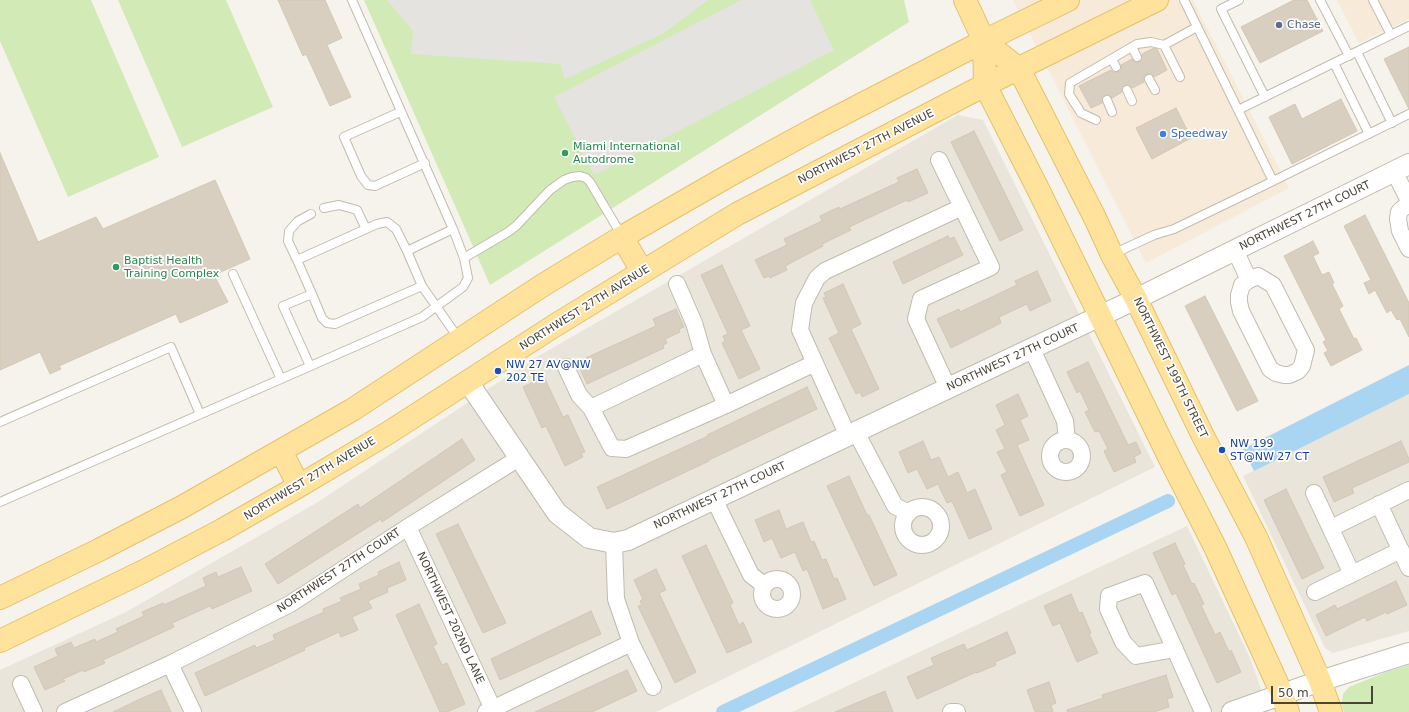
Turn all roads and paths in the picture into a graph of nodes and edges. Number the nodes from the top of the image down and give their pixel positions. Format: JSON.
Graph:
{"nodes":[{"id":1,"x":352,"y":0,"type":"edge"},
{"id":2,"x":965,"y":0,"type":"edge"},
{"id":3,"x":1068,"y":0,"type":"edge"},
{"id":4,"x":1157,"y":0,"type":"edge"},
{"id":5,"x":1184,"y":0,"type":"edge"},
{"id":6,"x":1239,"y":0,"type":"edge"},
{"id":7,"x":1320,"y":0,"type":"edge"},
{"id":8,"x":1373,"y":0,"type":"edge"},
{"id":9,"x":1409,"y":26,"type":"edge"},
{"id":10,"x":1197,"y":27,"type":"junction"},
{"id":11,"x":1390,"y":35,"type":"junction"},
{"id":12,"x":984,"y":41,"type":"junction"},
{"id":13,"x":1164,"y":45,"type":"junction"},
{"id":14,"x":1132,"y":47,"type":"junction"},
{"id":15,"x":1357,"y":52,"type":"junction"},
{"id":16,"x":1349,"y":56,"type":"junction"},
{"id":17,"x":1137,"y":57,"type":"dead end"},
{"id":18,"x":1112,"y":59,"type":"junction"},
{"id":19,"x":1334,"y":63,"type":"junction"},
{"id":20,"x":1116,"y":67,"type":"dead end"},
{"id":21,"x":1018,"y":68,"type":"junction"},
{"id":22,"x":1180,"y":77,"type":"dead end"},
{"id":23,"x":1149,"y":79,"type":"dead end"},
{"id":24,"x":985,"y":85,"type":"junction"},
{"id":25,"x":1127,"y":90,"type":"dead end"},
{"id":26,"x":1155,"y":90,"type":"dead end"},
{"id":27,"x":1265,"y":97,"type":"junction"},
{"id":28,"x":1107,"y":100,"type":"dead end"},
{"id":29,"x":1132,"y":102,"type":"dead end"},
{"id":30,"x":1238,"y":110,"type":"junction"},
{"id":31,"x":400,"y":112,"type":"junction"},
{"id":32,"x":1112,"y":112,"type":"dead end"},
{"id":33,"x":1409,"y":114,"type":"edge"},
{"id":34,"x":1096,"y":120,"type":"dead end"},
{"id":35,"x":1392,"y":123,"type":"junction"},
{"id":36,"x":1369,"y":134,"type":"junction"},
{"id":37,"x":939,"y":160,"type":"dead end"},
{"id":38,"x":425,"y":163,"type":"junction"},
{"id":39,"x":1401,"y":167,"type":"edge"},
{"id":40,"x":1273,"y":181,"type":"junction"},
{"id":41,"x":1409,"y":201,"type":"edge"},
{"id":42,"x":1409,"y":204,"type":"edge"},
{"id":43,"x":962,"y":207,"type":"junction"},
{"id":44,"x":324,"y":208,"type":"dead end"},
{"id":45,"x":311,"y":214,"type":"dead end"},
{"id":46,"x":366,"y":229,"type":"junction"},
{"id":47,"x":453,"y":229,"type":"junction"},
{"id":48,"x":622,"y":237,"type":"junction"},
{"id":49,"x":1409,"y":249,"type":"edge"},
{"id":50,"x":1235,"y":250,"type":"junction"},
{"id":51,"x":406,"y":251,"type":"junction"},
{"id":52,"x":1112,"y":255,"type":"junction"},
{"id":53,"x":464,"y":258,"type":"junction"},
{"id":54,"x":297,"y":260,"type":"junction"},
{"id":55,"x":642,"y":271,"type":"junction"},
{"id":56,"x":233,"y":274,"type":"dead end"},
{"id":57,"x":1249,"y":280,"type":"junction"},
{"id":58,"x":677,"y":284,"type":"dead end"},
{"id":59,"x":422,"y":286,"type":"junction"},
{"id":60,"x":312,"y":294,"type":"junction"},
{"id":61,"x":1136,"y":299,"type":"junction"},
{"id":62,"x":437,"y":307,"type":"junction"},
{"id":63,"x":1100,"y":317,"type":"junction"},
{"id":64,"x":459,"y":340,"type":"junction"},
{"id":65,"x":1032,"y":349,"type":"junction"},
{"id":66,"x":703,"y":354,"type":"junction"},
{"id":67,"x":815,"y":363,"type":"junction"},
{"id":68,"x":310,"y":366,"type":"junction"},
{"id":69,"x":566,"y":367,"type":"dead end"},
{"id":70,"x":281,"y":379,"type":"junction"},
{"id":71,"x":468,"y":382,"type":"junction"},
{"id":72,"x":948,"y":388,"type":"junction"},
{"id":73,"x":726,"y":405,"type":"junction"},
{"id":74,"x":591,"y":408,"type":"junction"},
{"id":75,"x":200,"y":414,"type":"junction"},
{"id":76,"x":0,"y":422,"type":"edge"},
{"id":77,"x":852,"y":434,"type":"junction"},
{"id":78,"x":1067,"y":440,"type":"dead end"},
{"id":79,"x":281,"y":451,"type":"junction"},
{"id":80,"x":519,"y":458,"type":"junction"},
{"id":81,"x":299,"y":486,"type":"junction"},
{"id":82,"x":1409,"y":490,"type":"edge"},
{"id":83,"x":1314,"y":493,"type":"dead end"},
{"id":84,"x":714,"y":499,"type":"junction"},
{"id":85,"x":0,"y":502,"type":"edge"},
{"id":86,"x":1379,"y":504,"type":"junction"},
{"id":87,"x":909,"y":513,"type":"dead end"},
{"id":88,"x":408,"y":527,"type":"junction"},
{"id":89,"x":1331,"y":528,"type":"junction"},
{"id":90,"x":614,"y":543,"type":"junction"},
{"id":91,"x":1401,"y":550,"type":"junction"},
{"id":92,"x":1409,"y":568,"type":"edge"},
{"id":93,"x":1352,"y":574,"type":"junction"},
{"id":94,"x":764,"y":585,"type":"dead end"},
{"id":95,"x":1315,"y":592,"type":"dead end"},
{"id":96,"x":0,"y":598,"type":"edge"},
{"id":97,"x":0,"y":641,"type":"edge"},
{"id":98,"x":631,"y":643,"type":"junction"},
{"id":99,"x":1175,"y":649,"type":"junction"},
{"id":100,"x":1409,"y":653,"type":"edge"},
{"id":101,"x":170,"y":664,"type":"junction"},
{"id":102,"x":1320,"y":680,"type":"junction"},
{"id":103,"x":21,"y":684,"type":"dead end"},
{"id":104,"x":653,"y":687,"type":"dead end"},
{"id":105,"x":1285,"y":703,"type":"edge"},
{"id":106,"x":490,"y":710,"type":"edge"},
{"id":107,"x":34,"y":712,"type":"edge"},
{"id":108,"x":65,"y":712,"type":"edge"},
{"id":109,"x":193,"y":712,"type":"edge"},
{"id":110,"x":951,"y":712,"type":"edge"},
{"id":111,"x":957,"y":712,"type":"edge"},
{"id":112,"x":1203,"y":712,"type":"edge"},
{"id":113,"x":1232,"y":712,"type":"edge"},
{"id":114,"x":1331,"y":712,"type":"edge"}],
"edges":[{"from":1,"to":31,"type":"lane"},
{"from":2,"to":12,"type":"main road","name":"NORTHWEST 199TH STREET"},
{"from":3,"to":12,"type":"main road"},
{"from":4,"to":21,"type":"main road","name":"NORTHWEST 27TH AVENUE"},
{"from":5,"to":10,"type":"lane"},
{"from":6,"to":27,"type":"lane"},
{"from":7,"to":16,"type":"lane"},
{"from":8,"to":11,"type":"lane"},
{"from":9,"to":11,"type":"lane"},
{"from":10,"to":13,"type":"lane"},
{"from":10,"to":30,"type":"lane"},
{"from":11,"to":15,"type":"lane"},
{"from":12,"to":21,"type":"main road","name":"NORTHWEST 199TH STREET"},
{"from":12,"to":24,"type":"main road","name":"NORTHWEST 199TH STREET"},
{"from":12,"to":48,"type":"main road"},
{"from":13,"to":14,"type":"lane"},
{"from":13,"to":22,"type":"lane"},
{"from":14,"to":17,"type":"lane"},
{"from":14,"to":18,"type":"lane"},
{"from":15,"to":16,"type":"lane"},
{"from":15,"to":35,"type":"lane"},
{"from":16,"to":19,"type":"lane"},
{"from":18,"to":20,"type":"lane"},
{"from":18,"to":34,"type":"lane"},
{"from":19,"to":27,"type":"lane"},
{"from":19,"to":36,"type":"lane"},
{"from":21,"to":24,"type":"main road","name":"NORTHWEST 27TH AVENUE"},
{"from":21,"to":52,"type":"main road","name":"NORTHWEST 199TH STREET"},
{"from":23,"to":26,"type":"lane"},
{"from":24,"to":55,"type":"main road","name":"NORTHWEST 27TH AVENUE"},
{"from":24,"to":63,"type":"main road","name":"NORTHWEST 199TH STREET"},
{"from":25,"to":29,"type":"lane"},
{"from":27,"to":30,"type":"lane"},
{"from":28,"to":32,"type":"lane"},
{"from":30,"to":40,"type":"lane"},
{"from":31,"to":38,"type":"lane"},
{"from":31,"to":38,"type":"lane"},
{"from":33,"to":35,"type":"lane"},
{"from":35,"to":36,"type":"lane"},
{"from":36,"to":40,"type":"lane"},
{"from":37,"to":43,"type":"street"},
{"from":38,"to":47,"type":"lane"},
{"from":39,"to":41,"type":"street"},
{"from":39,"to":50,"type":"street","name":"NORTHWEST 27TH COURT"},
{"from":40,"to":52,"type":"lane"},
{"from":42,"to":49,"type":"street"},
{"from":43,"to":67,"type":"street"},
{"from":43,"to":72,"type":"street"},
{"from":44,"to":46,"type":"lane"},
{"from":45,"to":54,"type":"lane"},
{"from":46,"to":51,"type":"lane"},
{"from":46,"to":54,"type":"lane"},
{"from":47,"to":51,"type":"lane"},
{"from":47,"to":53,"type":"lane"},
{"from":48,"to":53,"type":"lane"},
{"from":48,"to":55,"type":"main road"},
{"from":48,"to":64,"type":"main road"},
{"from":50,"to":57,"type":"street"},
{"from":50,"to":61,"type":"street","name":"NORTHWEST 27TH COURT"},
{"from":51,"to":59,"type":"lane"},
{"from":52,"to":61,"type":"main road","name":"NORTHWEST 199TH STREET"},
{"from":53,"to":62,"type":"lane"},
{"from":54,"to":60,"type":"lane"},
{"from":55,"to":71,"type":"main road","name":"NORTHWEST 27TH AVENUE"},
{"from":56,"to":70,"type":"lane"},
{"from":57,"to":57,"type":"street"},
{"from":58,"to":66,"type":"street"},
{"from":59,"to":60,"type":"lane"},
{"from":59,"to":62,"type":"lane"},
{"from":60,"to":68,"type":"lane"},
{"from":61,"to":63,"type":"street","name":"NORTHWEST 27TH COURT"},
{"from":61,"to":102,"type":"main road","name":"NORTHWEST 199TH STREET"},
{"from":62,"to":64,"type":"lane"},
{"from":62,"to":68,"type":"lane"},
{"from":63,"to":65,"type":"street","name":"NORTHWEST 27TH COURT"},
{"from":63,"to":105,"type":"main road","name":"NORTHWEST 199TH STREET"},
{"from":64,"to":79,"type":"main road"},
{"from":65,"to":72,"type":"street","name":"NORTHWEST 27TH COURT"},
{"from":65,"to":78,"type":"street"},
{"from":66,"to":73,"type":"street"},
{"from":66,"to":74,"type":"street"},
{"from":67,"to":73,"type":"street"},
{"from":67,"to":77,"type":"street"},
{"from":68,"to":70,"type":"lane"},
{"from":69,"to":74,"type":"street"},
{"from":70,"to":75,"type":"lane"},
{"from":71,"to":80,"type":"street"},
{"from":71,"to":81,"type":"main road","name":"NORTHWEST 27TH AVENUE"},
{"from":72,"to":77,"type":"street","name":"NORTHWEST 27TH COURT"},
{"from":73,"to":74,"type":"street"},
{"from":75,"to":76,"type":"lane"},
{"from":75,"to":85,"type":"lane"},
{"from":77,"to":84,"type":"street","name":"NORTHWEST 27TH COURT"},
{"from":77,"to":87,"type":"street"},
{"from":79,"to":81,"type":"main road"},
{"from":79,"to":96,"type":"main road"},
{"from":80,"to":88,"type":"street","name":"NORTHWEST 27TH COURT"},
{"from":80,"to":90,"type":"street"},
{"from":81,"to":97,"type":"main road","name":"NORTHWEST 27TH AVENUE"},
{"from":82,"to":86,"type":"street"},
{"from":83,"to":89,"type":"street"},
{"from":84,"to":90,"type":"street","name":"NORTHWEST 27TH COURT"},
{"from":84,"to":94,"type":"street"},
{"from":86,"to":89,"type":"street"},
{"from":86,"to":91,"type":"street"},
{"from":88,"to":101,"type":"street","name":"NORTHWEST 27TH COURT"},
{"from":88,"to":106,"type":"street","name":"NORTHWEST 202ND LANE"},
{"from":89,"to":93,"type":"street"},
{"from":90,"to":98,"type":"street"},
{"from":91,"to":92,"type":"street"},
{"from":91,"to":93,"type":"street"},
{"from":93,"to":95,"type":"street"},
{"from":98,"to":104,"type":"street"},
{"from":98,"to":106,"type":"street"},
{"from":99,"to":99,"type":"street"},
{"from":99,"to":112,"type":"street"},
{"from":100,"to":102,"type":"street"},
{"from":101,"to":108,"type":"street","name":"NORTHWEST 27TH COURT"},
{"from":101,"to":109,"type":"street"},
{"from":102,"to":105,"type":"street"},
{"from":102,"to":114,"type":"main road","name":"NORTHWEST 199TH STREET"},
{"from":103,"to":107,"type":"street"},
{"from":105,"to":113,"type":"street"},
{"from":110,"to":111,"type":"street"}]}
